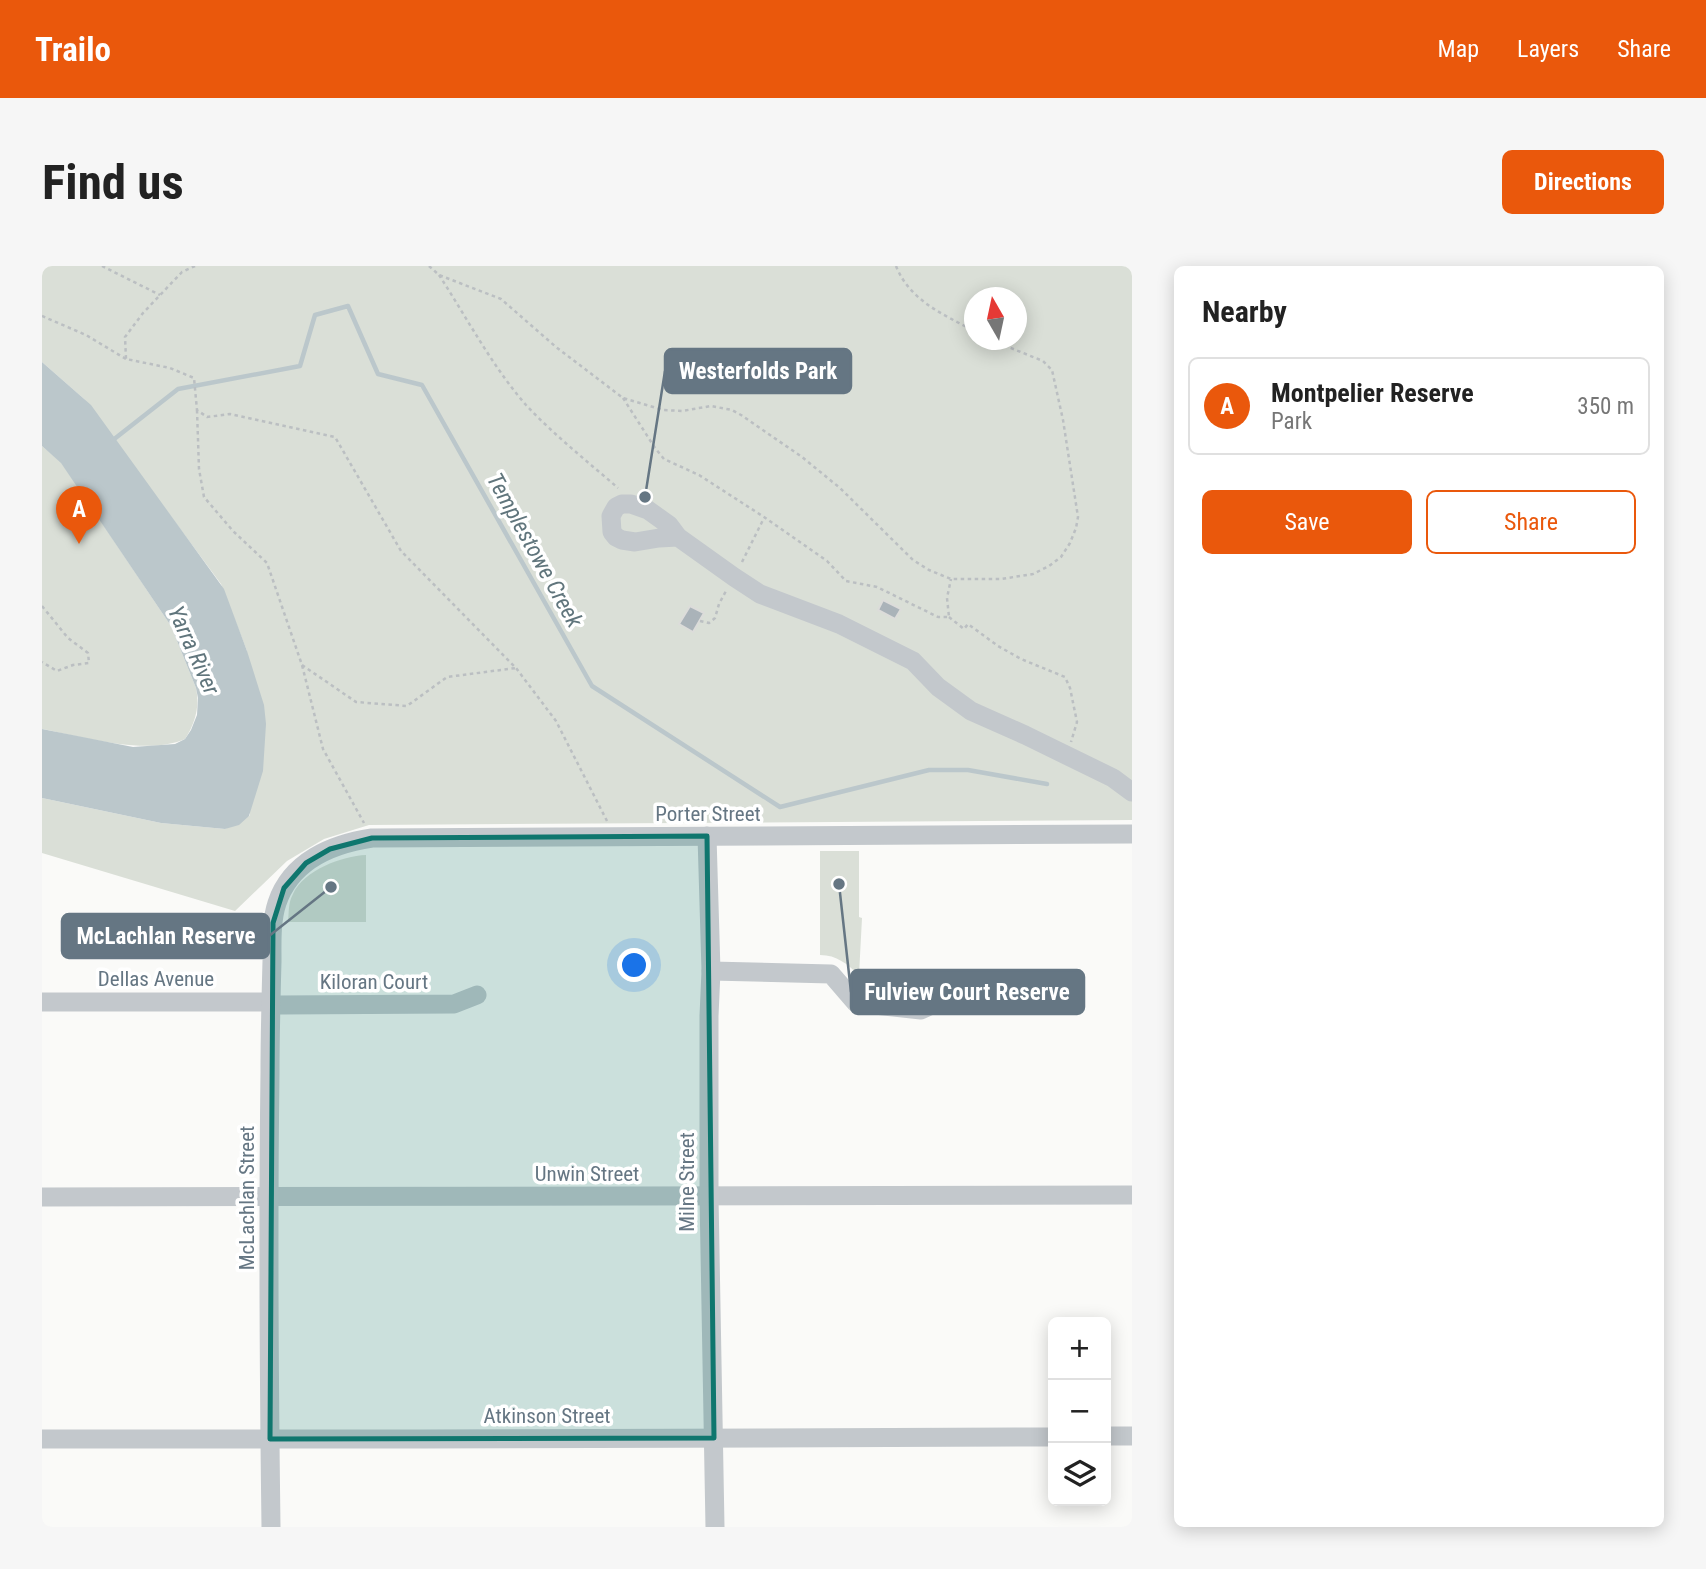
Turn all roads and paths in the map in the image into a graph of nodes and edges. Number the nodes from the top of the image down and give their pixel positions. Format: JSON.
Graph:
{"nodes":[{"id":1,"x":102,"y":266,"type":"edge"},
{"id":2,"x":195,"y":266,"type":"edge"},
{"id":3,"x":429,"y":266,"type":"edge"},
{"id":4,"x":896,"y":266,"type":"edge"},
{"id":5,"x":439,"y":275,"type":"junction"},
{"id":6,"x":160,"y":295,"type":"junction"},
{"id":7,"x":42,"y":316,"type":"edge"},
{"id":8,"x":964,"y":325,"type":"edge"},
{"id":9,"x":1016,"y":350,"type":"edge"},
{"id":10,"x":126,"y":359,"type":"junction"},
{"id":11,"x":623,"y":398,"type":"junction"},
{"id":12,"x":197,"y":410,"type":"junction"},
{"id":13,"x":640,"y":507,"type":"junction"},
{"id":14,"x":764,"y":517,"type":"junction"},
{"id":15,"x":755,"y":535,"type":"dead end"},
{"id":16,"x":678,"y":537,"type":"junction"},
{"id":17,"x":951,"y":579,"type":"junction"},
{"id":18,"x":42,"y":606,"type":"edge"},
{"id":19,"x":949,"y":617,"type":"junction"},
{"id":20,"x":42,"y":662,"type":"edge"},
{"id":21,"x":302,"y":665,"type":"junction"},
{"id":22,"x":516,"y":668,"type":"junction"},
{"id":23,"x":1067,"y":755,"type":"junction"},
{"id":24,"x":1132,"y":792,"type":"edge"},
{"id":25,"x":1132,"y":834,"type":"edge"},
{"id":26,"x":707,"y":836,"type":"junction"},
{"id":27,"x":614,"y":837,"type":"junction"},
{"id":28,"x":372,"y":838,"type":"junction"},
{"id":29,"x":294,"y":874,"type":"joint"},
{"id":30,"x":711,"y":971,"type":"junction"},
{"id":31,"x":970,"y":986,"type":"dead end"},
{"id":32,"x":477,"y":995,"type":"dead end"},
{"id":33,"x":42,"y":1002,"type":"edge"},
{"id":34,"x":270,"y":1004,"type":"junction"},
{"id":35,"x":1132,"y":1195,"type":"edge"},
{"id":36,"x":709,"y":1196,"type":"junction"},
{"id":37,"x":42,"y":1197,"type":"edge"},
{"id":38,"x":269,"y":1197,"type":"junction"},
{"id":39,"x":1111,"y":1436,"type":"edge"},
{"id":40,"x":1132,"y":1436,"type":"edge"},
{"id":41,"x":1048,"y":1437,"type":"edge"},
{"id":42,"x":714,"y":1438,"type":"junction"},
{"id":43,"x":42,"y":1439,"type":"edge"},
{"id":44,"x":270,"y":1439,"type":"junction"},
{"id":45,"x":271,"y":1527,"type":"edge"},
{"id":46,"x":715,"y":1527,"type":"edge"}],
"edges":[{"from":1,"to":6,"type":"path"},
{"from":2,"to":6,"type":"path"},
{"from":3,"to":5,"type":"path"},
{"from":4,"to":8,"type":"path"},
{"from":5,"to":11,"type":"path"},
{"from":5,"to":13,"type":"path"},
{"from":6,"to":10,"type":"path"},
{"from":7,"to":10,"type":"path"},
{"from":9,"to":17,"type":"path"},
{"from":10,"to":12,"type":"path"},
{"from":11,"to":14,"type":"path"},
{"from":11,"to":17,"type":"path"},
{"from":12,"to":21,"type":"path"},
{"from":12,"to":22,"type":"path"},
{"from":13,"to":16,"type":"street"},
{"from":13,"to":16,"type":"street"},
{"from":14,"to":15,"type":"path"},
{"from":14,"to":19,"type":"path"},
{"from":16,"to":23,"type":"street"},
{"from":17,"to":19,"type":"path"},
{"from":18,"to":20,"type":"path"},
{"from":19,"to":23,"type":"path"},
{"from":21,"to":22,"type":"path"},
{"from":21,"to":28,"type":"path"},
{"from":22,"to":27,"type":"path"},
{"from":23,"to":24,"type":"street"},
{"from":25,"to":26,"type":"street","name":"Porter Street"},
{"from":26,"to":27,"type":"street","name":"Porter Street"},
{"from":26,"to":30,"type":"street","name":"Milne Street"},
{"from":27,"to":28,"type":"street","name":"Porter Street"},
{"from":28,"to":29,"type":"street","name":"Porter Street"},
{"from":29,"to":34,"type":"street","name":"McLachlan Street"},
{"from":30,"to":31,"type":"street"},
{"from":30,"to":36,"type":"street","name":"Milne Street"},
{"from":32,"to":34,"type":"street","name":"Kiloran Court"},
{"from":33,"to":34,"type":"street","name":"Dellas Avenue"},
{"from":34,"to":38,"type":"street","name":"McLachlan Street"},
{"from":35,"to":36,"type":"street","name":"Unwin Street"},
{"from":36,"to":38,"type":"street","name":"Unwin Street"},
{"from":36,"to":42,"type":"street","name":"Milne Street"},
{"from":37,"to":38,"type":"street","name":"Unwin Street"},
{"from":38,"to":44,"type":"street","name":"McLachlan Street"},
{"from":39,"to":40,"type":"street"},
{"from":41,"to":42,"type":"street","name":"Atkinson Street"},
{"from":42,"to":44,"type":"street","name":"Atkinson Street"},
{"from":42,"to":46,"type":"street","name":"Milne Street"},
{"from":43,"to":44,"type":"street","name":"Atkinson Street"},
{"from":44,"to":45,"type":"street","name":"McLachlan Street"}]}
